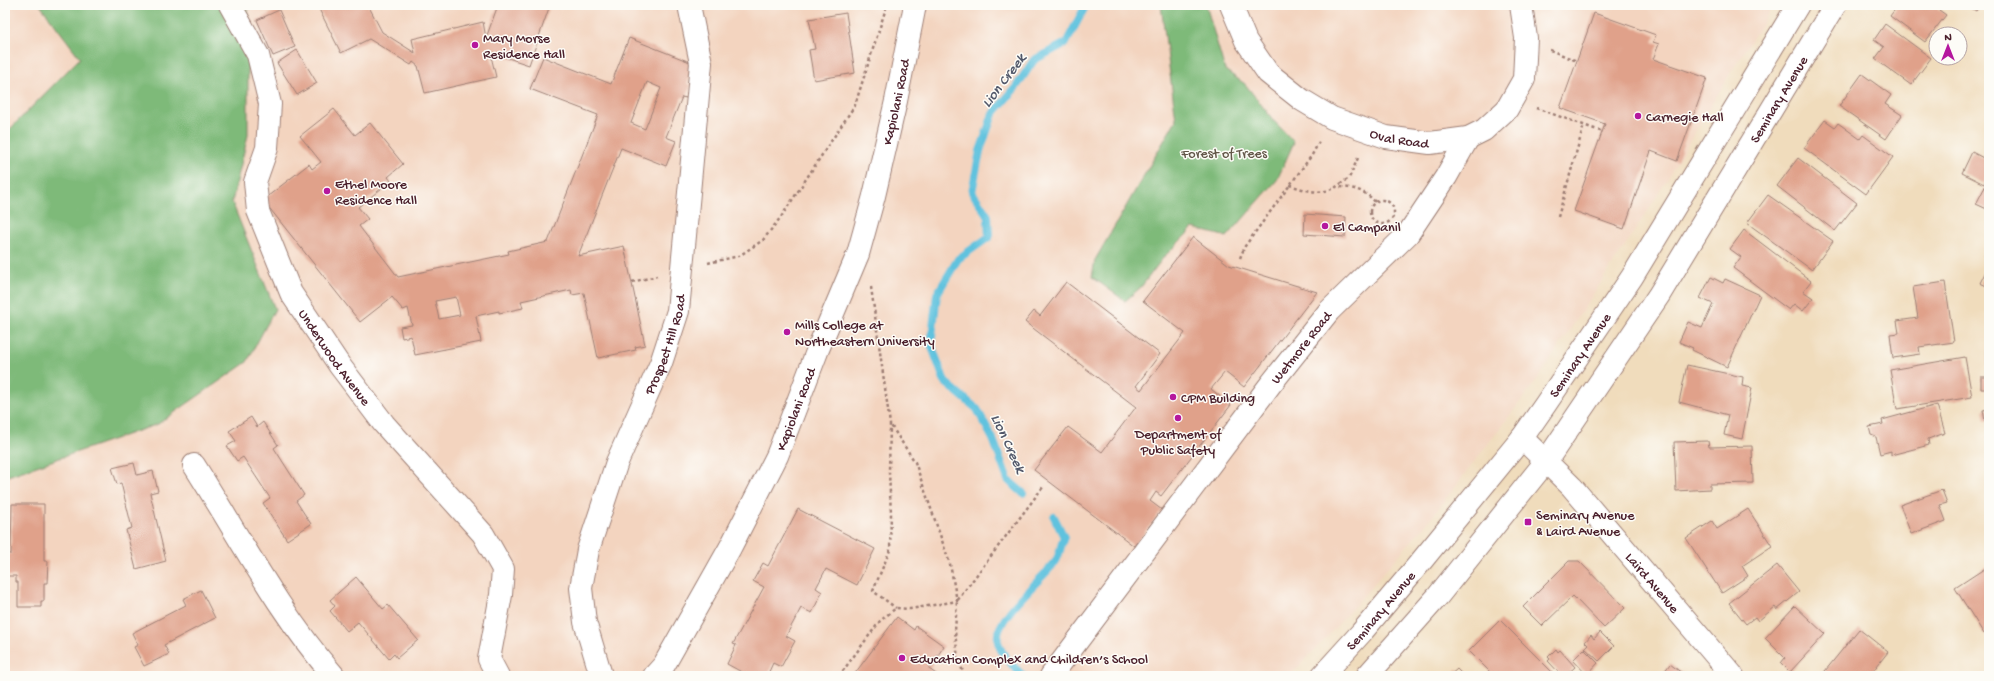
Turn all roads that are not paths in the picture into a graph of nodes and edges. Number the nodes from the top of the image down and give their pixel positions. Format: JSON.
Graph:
{"nodes":[{"id":1,"x":230,"y":5,"type":"edge"},
{"id":2,"x":688,"y":5,"type":"edge"},
{"id":3,"x":915,"y":5,"type":"edge"},
{"id":4,"x":1231,"y":5,"type":"edge"},
{"id":5,"x":1522,"y":5,"type":"edge"},
{"id":6,"x":1798,"y":5,"type":"edge"},
{"id":7,"x":1835,"y":5,"type":"edge"},
{"id":8,"x":1468,"y":138,"type":"junction"},
{"id":9,"x":1522,"y":438,"type":"junction"},
{"id":10,"x":1547,"y":460,"type":"junction"},
{"id":11,"x":194,"y":465,"type":"dead end"},
{"id":12,"x":597,"y":675,"type":"edge"},
{"id":13,"x":334,"y":676,"type":"edge"},
{"id":14,"x":498,"y":676,"type":"edge"},
{"id":15,"x":654,"y":676,"type":"edge"},
{"id":16,"x":1051,"y":676,"type":"edge"},
{"id":17,"x":1322,"y":676,"type":"edge"},
{"id":18,"x":1367,"y":676,"type":"edge"},
{"id":19,"x":1734,"y":676,"type":"edge"}],
"edges":[{"from":1,"to":14,"type":"street","name":"Underwood Avenue"},
{"from":2,"to":12,"type":"street","name":"Prospect Hill Road"},
{"from":3,"to":15,"type":"street","name":"Kapiolani Road"},
{"from":4,"to":8,"type":"street","name":"Oval Road"},
{"from":5,"to":8,"type":"street","name":"Oval Road"},
{"from":6,"to":9,"type":"street","name":"Seminary Avenue"},
{"from":7,"to":10,"type":"street","name":"Seminary Avenue"},
{"from":8,"to":16,"type":"street","name":"Wetmore Road"},
{"from":9,"to":10,"type":"street","name":"Laird Avenue"},
{"from":9,"to":17,"type":"street","name":"Seminary Avenue"},
{"from":10,"to":18,"type":"street","name":"Seminary Avenue"},
{"from":10,"to":19,"type":"street","name":"Laird Avenue"},
{"from":11,"to":13,"type":"street"}]}
